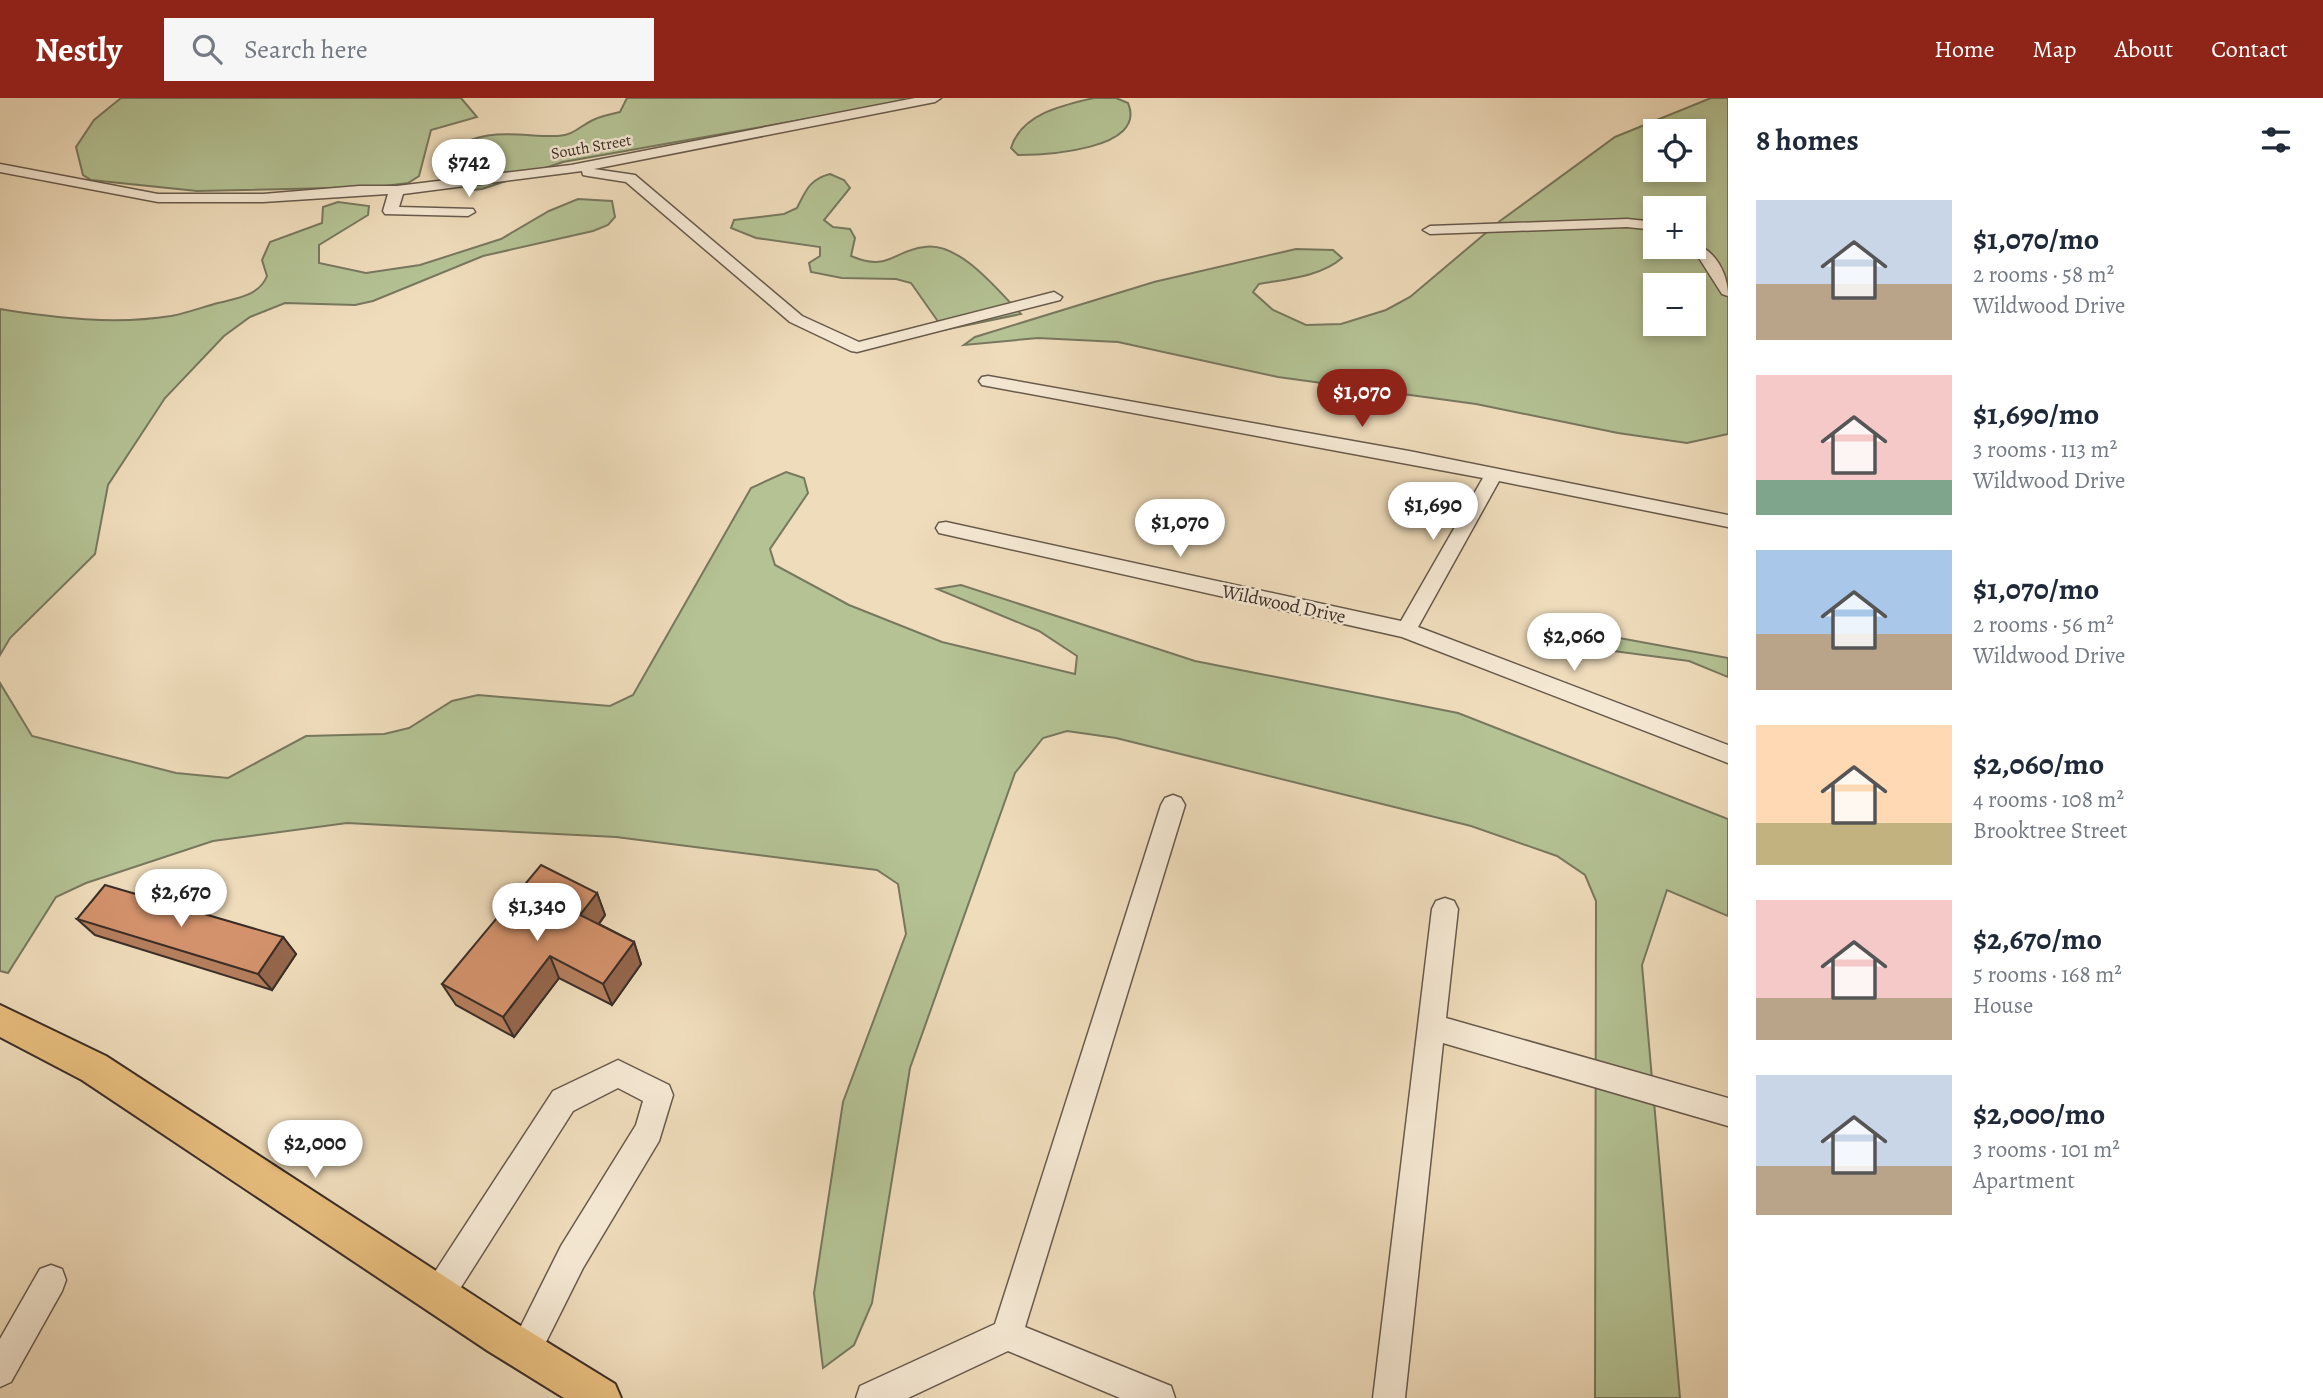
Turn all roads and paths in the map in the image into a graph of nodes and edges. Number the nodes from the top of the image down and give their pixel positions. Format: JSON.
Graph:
{"nodes":[{"id":1,"x":935,"y":98,"type":"edge"},
{"id":2,"x":0,"y":168,"type":"edge"},
{"id":3,"x":571,"y":169,"type":"junction"},
{"id":4,"x":397,"y":190,"type":"junction"},
{"id":5,"x":468,"y":212,"type":"dead end"},
{"id":6,"x":1643,"y":225,"type":"edge"},
{"id":7,"x":1430,"y":230,"type":"dead end"},
{"id":8,"x":1706,"y":257,"type":"edge"},
{"id":9,"x":1728,"y":291,"type":"edge"},
{"id":10,"x":1054,"y":297,"type":"dead end"},
{"id":11,"x":988,"y":381,"type":"dead end"},
{"id":12,"x":1494,"y":474,"type":"junction"},
{"id":13,"x":1728,"y":521,"type":"edge"},
{"id":14,"x":946,"y":528,"type":"dead end"},
{"id":15,"x":1406,"y":630,"type":"junction"},
{"id":16,"x":1728,"y":754,"type":"edge"},
{"id":17,"x":1173,"y":805,"type":"dead end"},
{"id":18,"x":1446,"y":909,"type":"dead end"},
{"id":19,"x":0,"y":1020,"type":"edge"},
{"id":20,"x":1432,"y":1027,"type":"junction"},
{"id":21,"x":1728,"y":1112,"type":"edge"},
{"id":22,"x":51,"y":1280,"type":"dead end"},
{"id":23,"x":438,"y":1295,"type":"junction"},
{"id":24,"x":1007,"y":1335,"type":"junction"},
{"id":25,"x":525,"y":1351,"type":"junction"},
{"id":26,"x":0,"y":1371,"type":"edge"},
{"id":27,"x":601,"y":1398,"type":"edge"},
{"id":28,"x":872,"y":1398,"type":"edge"},
{"id":29,"x":1159,"y":1398,"type":"edge"},
{"id":30,"x":1389,"y":1398,"type":"edge"}],
"edges":[{"from":1,"to":3,"type":"street","name":"South Street"},
{"from":2,"to":4,"type":"street","name":"South Street"},
{"from":3,"to":4,"type":"street","name":"South Street"},
{"from":3,"to":10,"type":"street"},
{"from":4,"to":5,"type":"street"},
{"from":6,"to":7,"type":"lane"},
{"from":8,"to":9,"type":"street"},
{"from":11,"to":12,"type":"street"},
{"from":12,"to":13,"type":"street"},
{"from":12,"to":15,"type":"street"},
{"from":14,"to":15,"type":"street","name":"Wildwood Drive"},
{"from":15,"to":16,"type":"street","name":"Wildwood Drive"},
{"from":17,"to":24,"type":"street"},
{"from":18,"to":20,"type":"lane"},
{"from":19,"to":23,"type":"main road"},
{"from":20,"to":21,"type":"street"},
{"from":20,"to":30,"type":"lane"},
{"from":22,"to":26,"type":"street"},
{"from":23,"to":25,"type":"main road"},
{"from":23,"to":25,"type":"street"},
{"from":24,"to":28,"type":"street"},
{"from":24,"to":29,"type":"street"},
{"from":25,"to":27,"type":"main road"}]}
